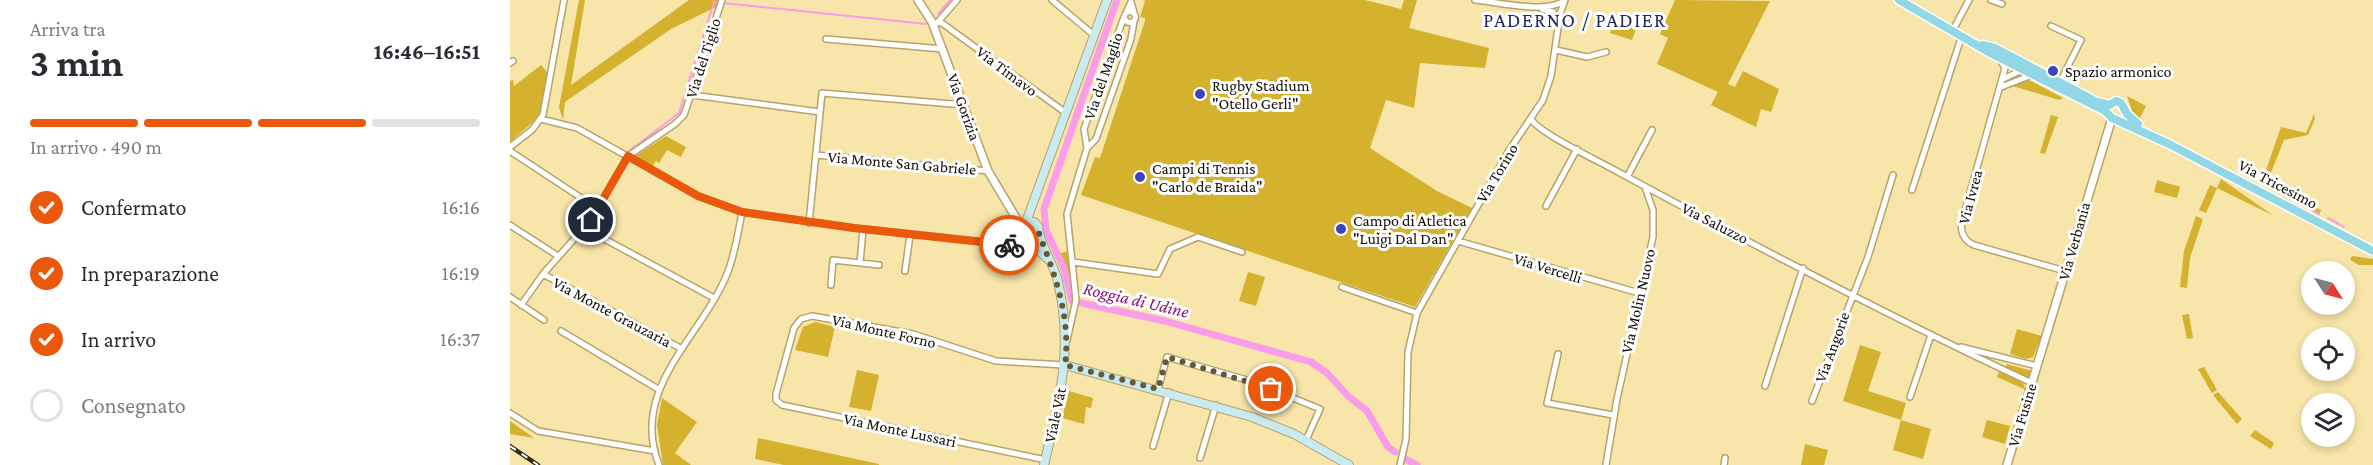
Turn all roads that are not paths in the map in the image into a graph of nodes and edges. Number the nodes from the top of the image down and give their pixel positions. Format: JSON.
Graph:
{"nodes":[{"id":1,"x":564,"y":0,"type":"edge"},
{"id":2,"x":722,"y":0,"type":"edge"},
{"id":3,"x":918,"y":0,"type":"edge"},
{"id":4,"x":957,"y":0,"type":"edge"},
{"id":5,"x":1052,"y":0,"type":"edge"},
{"id":6,"x":1107,"y":0,"type":"edge"},
{"id":7,"x":1475,"y":0,"type":"edge"},
{"id":8,"x":1565,"y":0,"type":"edge"},
{"id":9,"x":1899,"y":0,"type":"edge"},
{"id":10,"x":1969,"y":0,"type":"edge"},
{"id":11,"x":1991,"y":0,"type":"edge"},
{"id":12,"x":1131,"y":1,"type":"edge"},
{"id":13,"x":1515,"y":2,"type":"edge"},
{"id":14,"x":2002,"y":4,"type":"dead end"},
{"id":15,"x":1557,"y":10,"type":"junction"},
{"id":16,"x":1125,"y":15,"type":"junction"},
{"id":17,"x":1134,"y":18,"type":"junction"},
{"id":18,"x":937,"y":24,"type":"junction"},
{"id":19,"x":2051,"y":26,"type":"dead end"},
{"id":20,"x":1953,"y":30,"type":"junction"},
{"id":21,"x":1962,"y":35,"type":"junction"},
{"id":22,"x":1095,"y":36,"type":"junction"},
{"id":23,"x":826,"y":39,"type":"dead end"},
{"id":24,"x":1983,"y":48,"type":"junction"},
{"id":25,"x":943,"y":49,"type":"junction"},
{"id":26,"x":1556,"y":50,"type":"junction"},
{"id":27,"x":1606,"y":52,"type":"dead end"},
{"id":28,"x":2022,"y":69,"type":"junction"},
{"id":29,"x":2033,"y":75,"type":"junction"},
{"id":30,"x":2002,"y":79,"type":"junction"},
{"id":31,"x":2061,"y":82,"type":"junction"},
{"id":32,"x":2001,"y":87,"type":"junction"},
{"id":33,"x":692,"y":95,"type":"junction"},
{"id":34,"x":964,"y":105,"type":"junction"},
{"id":35,"x":2126,"y":111,"type":"junction"},
{"id":36,"x":820,"y":112,"type":"junction"},
{"id":37,"x":1066,"y":113,"type":"junction"},
{"id":38,"x":2112,"y":114,"type":"junction"},
{"id":39,"x":1531,"y":118,"type":"junction"},
{"id":40,"x":541,"y":119,"type":"junction"},
{"id":41,"x":1652,"y":130,"type":"dead end"},
{"id":42,"x":1086,"y":136,"type":"junction"},
{"id":43,"x":1097,"y":136,"type":"junction"},
{"id":44,"x":2169,"y":144,"type":"junction"},
{"id":45,"x":1088,"y":148,"type":"junction"},
{"id":46,"x":510,"y":149,"type":"edge"},
{"id":47,"x":1577,"y":149,"type":"junction"},
{"id":48,"x":816,"y":155,"type":"junction"},
{"id":49,"x":628,"y":156,"type":"junction"},
{"id":50,"x":988,"y":171,"type":"junction"},
{"id":51,"x":1893,"y":176,"type":"dead end"},
{"id":52,"x":1627,"y":177,"type":"junction"},
{"id":53,"x":1645,"y":187,"type":"junction"},
{"id":54,"x":1912,"y":190,"type":"dead end"},
{"id":55,"x":1546,"y":206,"type":"dead end"},
{"id":56,"x":598,"y":209,"type":"junction"},
{"id":57,"x":742,"y":212,"type":"junction"},
{"id":58,"x":809,"y":223,"type":"junction"},
{"id":59,"x":510,"y":225,"type":"edge"},
{"id":60,"x":584,"y":228,"type":"junction"},
{"id":61,"x":1029,"y":228,"type":"junction"},
{"id":62,"x":863,"y":229,"type":"junction"},
{"id":63,"x":910,"y":235,"type":"junction"},
{"id":64,"x":1458,"y":241,"type":"junction"},
{"id":65,"x":1021,"y":246,"type":"junction"},
{"id":66,"x":1035,"y":247,"type":"junction"},
{"id":67,"x":2373,"y":251,"type":"edge"},
{"id":68,"x":1242,"y":252,"type":"dead end"},
{"id":69,"x":558,"y":256,"type":"junction"},
{"id":70,"x":1049,"y":260,"type":"junction"},
{"id":71,"x":1073,"y":262,"type":"junction"},
{"id":72,"x":860,"y":263,"type":"junction"},
{"id":73,"x":879,"y":265,"type":"dead end"},
{"id":74,"x":1803,"y":268,"type":"junction"},
{"id":75,"x":905,"y":270,"type":"dead end"},
{"id":76,"x":2065,"y":271,"type":"junction"},
{"id":77,"x":543,"y":274,"type":"junction"},
{"id":78,"x":831,"y":285,"type":"dead end"},
{"id":79,"x":1342,"y":287,"type":"dead end"},
{"id":80,"x":1639,"y":293,"type":"junction"},
{"id":81,"x":1852,"y":293,"type":"junction"},
{"id":82,"x":510,"y":297,"type":"edge"},
{"id":83,"x":714,"y":298,"type":"junction"},
{"id":84,"x":521,"y":305,"type":"junction"},
{"id":85,"x":1417,"y":313,"type":"junction"},
{"id":86,"x":544,"y":320,"type":"dead end"},
{"id":87,"x":561,"y":331,"type":"dead end"},
{"id":88,"x":1930,"y":334,"type":"junction"},
{"id":89,"x":1067,"y":342,"type":"junction"},
{"id":90,"x":1948,"y":344,"type":"junction"},
{"id":91,"x":682,"y":349,"type":"junction"},
{"id":92,"x":1558,"y":354,"type":"dead end"},
{"id":93,"x":2000,"y":357,"type":"junction"},
{"id":94,"x":1065,"y":365,"type":"junction"},
{"id":95,"x":2037,"y":366,"type":"junction"},
{"id":96,"x":1997,"y":367,"type":"junction"},
{"id":97,"x":779,"y":379,"type":"joint"},
{"id":98,"x":2032,"y":383,"type":"junction"},
{"id":99,"x":1765,"y":386,"type":"dead end"},
{"id":100,"x":658,"y":389,"type":"junction"},
{"id":101,"x":1158,"y":389,"type":"junction"},
{"id":102,"x":1169,"y":392,"type":"junction"},
{"id":103,"x":1910,"y":397,"type":"dead end"},
{"id":104,"x":1812,"y":402,"type":"dead end"},
{"id":105,"x":1216,"y":405,"type":"junction"},
{"id":106,"x":510,"y":413,"type":"edge"},
{"id":107,"x":1613,"y":415,"type":"junction"},
{"id":108,"x":1306,"y":440,"type":"junction"},
{"id":109,"x":1153,"y":446,"type":"dead end"},
{"id":110,"x":655,"y":451,"type":"junction"},
{"id":111,"x":1200,"y":458,"type":"dead end"},
{"id":112,"x":1045,"y":462,"type":"edge"},
{"id":113,"x":659,"y":465,"type":"edge"},
{"id":114,"x":1349,"y":465,"type":"edge"},
{"id":115,"x":1400,"y":465,"type":"edge"},
{"id":116,"x":1606,"y":465,"type":"edge"},
{"id":117,"x":2007,"y":465,"type":"edge"}],
"edges":[{"from":1,"to":40,"type":"street"},
{"from":2,"to":33,"type":"street","name":"Via del Tiglio"},
{"from":3,"to":18,"type":"street","name":"Via Gorizia"},
{"from":4,"to":18,"type":"street"},
{"from":5,"to":22,"type":"street"},
{"from":6,"to":22,"type":"main road","name":"Viale Vât"},
{"from":7,"to":13,"type":"street"},
{"from":8,"to":15,"type":"street","name":"Via Torino"},
{"from":9,"to":20,"type":"main road","name":"Via Tricesimo"},
{"from":10,"to":20,"type":"street"},
{"from":11,"to":14,"type":"street"},
{"from":12,"to":16,"type":"street","name":"Via del Maglio"},
{"from":12,"to":17,"type":"street","name":"Via del Maglio"},
{"from":13,"to":15,"type":"street"},
{"from":15,"to":26,"type":"street","name":"Via Torino"},
{"from":16,"to":17,"type":"street","name":"Via del Maglio"},
{"from":16,"to":17,"type":"street","name":"Via del Maglio"},
{"from":16,"to":42,"type":"street","name":"Via del Maglio"},
{"from":17,"to":43,"type":"street","name":"Via del Maglio"},
{"from":18,"to":25,"type":"street","name":"Via Gorizia"},
{"from":18,"to":37,"type":"street","name":"Via Timavo"},
{"from":19,"to":31,"type":"street"},
{"from":20,"to":21,"type":"main road","name":"Via Tricesimo"},
{"from":21,"to":24,"type":"main road","name":"Via Tricesimo"},
{"from":21,"to":54,"type":"street"},
{"from":22,"to":37,"type":"main road","name":"Viale Vât"},
{"from":23,"to":25,"type":"street"},
{"from":24,"to":28,"type":"main road","name":"Via Tricesimo"},
{"from":24,"to":30,"type":"street","name":"Via Ivrea"},
{"from":24,"to":31,"type":"main road","name":"Via Tricesimo"},
{"from":25,"to":34,"type":"street","name":"Via Gorizia"},
{"from":26,"to":27,"type":"street"},
{"from":26,"to":39,"type":"street","name":"Via Torino"},
{"from":28,"to":29,"type":"main road","name":"Via Tricesimo"},
{"from":28,"to":30,"type":"street"},
{"from":28,"to":31,"type":"street","name":"Via Tricesimo"},
{"from":29,"to":32,"type":"street"},
{"from":29,"to":38,"type":"main road","name":"Via Tricesimo"},
{"from":30,"to":32,"type":"street","name":"Via Ivrea"},
{"from":31,"to":38,"type":"main road","name":"Via Tricesimo"},
{"from":32,"to":76,"type":"street","name":"Via Ivrea"},
{"from":33,"to":36,"type":"street"},
{"from":33,"to":49,"type":"street","name":"Via del Tiglio"},
{"from":34,"to":36,"type":"street"},
{"from":34,"to":50,"type":"street","name":"Via Gorizia"},
{"from":35,"to":38,"type":"main road"},
{"from":35,"to":38,"type":"main road","name":"Via Tricesimo"},
{"from":35,"to":44,"type":"main road","name":"Via Tricesimo"},
{"from":36,"to":48,"type":"street"},
{"from":37,"to":61,"type":"main road","name":"Viale Vât"},
{"from":38,"to":44,"type":"main road","name":"Via Tricesimo"},
{"from":38,"to":76,"type":"street","name":"Via Verbania"},
{"from":39,"to":47,"type":"street","name":"Via Saluzzo"},
{"from":39,"to":64,"type":"street","name":"Via Torino"},
{"from":40,"to":46,"type":"street"},
{"from":40,"to":49,"type":"street"},
{"from":41,"to":52,"type":"street"},
{"from":42,"to":43,"type":"street","name":"Via del Maglio"},
{"from":42,"to":45,"type":"street","name":"Via del Maglio"},
{"from":43,"to":45,"type":"street","name":"Via del Maglio"},
{"from":44,"to":67,"type":"main road","name":"Via Tricesimo"},
{"from":45,"to":71,"type":"street","name":"Via del Maglio"},
{"from":46,"to":56,"type":"street"},
{"from":47,"to":52,"type":"street","name":"Via Saluzzo"},
{"from":47,"to":55,"type":"street"},
{"from":48,"to":50,"type":"street","name":"Via Monte San Gabriele"},
{"from":48,"to":58,"type":"street"},
{"from":49,"to":56,"type":"street","name":"Via del Tiglio"},
{"from":49,"to":57,"type":"street"},
{"from":50,"to":61,"type":"street","name":"Via Gorizia"},
{"from":51,"to":81,"type":"street"},
{"from":52,"to":53,"type":"street","name":"Via Saluzzo"},
{"from":53,"to":74,"type":"street","name":"Via Saluzzo"},
{"from":53,"to":80,"type":"street","name":"Via Molin Nuovo"},
{"from":56,"to":60,"type":"street","name":"Via del Tiglio"},
{"from":57,"to":58,"type":"street"},
{"from":57,"to":83,"type":"street"},
{"from":58,"to":62,"type":"street"},
{"from":59,"to":69,"type":"street"},
{"from":60,"to":69,"type":"street","name":"Via del Tiglio"},
{"from":60,"to":83,"type":"street"},
{"from":61,"to":65,"type":"street"},
{"from":61,"to":66,"type":"main road","name":"Viale Vât"},
{"from":61,"to":70,"type":"main road","name":"Viale Vât"},
{"from":62,"to":63,"type":"street"},
{"from":62,"to":72,"type":"street"},
{"from":63,"to":65,"type":"street"},
{"from":63,"to":75,"type":"street"},
{"from":64,"to":80,"type":"street","name":"Via Vercelli"},
{"from":64,"to":85,"type":"street","name":"Via Torino"},
{"from":65,"to":66,"type":"street"},
{"from":66,"to":70,"type":"main road","name":"Viale Vât"},
{"from":68,"to":71,"type":"street"},
{"from":69,"to":77,"type":"street","name":"Via del Tiglio"},
{"from":70,"to":89,"type":"main road","name":"Viale Vât"},
{"from":71,"to":89,"type":"street","name":"Via del Maglio"},
{"from":72,"to":73,"type":"street"},
{"from":72,"to":78,"type":"street"},
{"from":74,"to":81,"type":"street","name":"Via Saluzzo"},
{"from":74,"to":99,"type":"street"},
{"from":76,"to":95,"type":"street","name":"Via Verbania"},
{"from":77,"to":84,"type":"street","name":"Via del Tiglio"},
{"from":77,"to":91,"type":"street","name":"Via Monte Grauzaria"},
{"from":79,"to":85,"type":"street"},
{"from":80,"to":107,"type":"street","name":"Via Molin Nuovo"},
{"from":81,"to":88,"type":"street","name":"Via Saluzzo"},
{"from":81,"to":104,"type":"street","name":"Via Angorie"},
{"from":82,"to":84,"type":"street"},
{"from":83,"to":91,"type":"street"},
{"from":84,"to":86,"type":"street"},
{"from":85,"to":115,"type":"street","name":"Via Torino"},
{"from":87,"to":100,"type":"street"},
{"from":88,"to":90,"type":"street","name":"Via Saluzzo"},
{"from":88,"to":103,"type":"street"},
{"from":89,"to":94,"type":"main road","name":"Viale Vât"},
{"from":90,"to":93,"type":"street","name":"Via Saluzzo"},
{"from":90,"to":96,"type":"street","name":"Via Saluzzo"},
{"from":91,"to":100,"type":"street"},
{"from":92,"to":107,"type":"street"},
{"from":93,"to":95,"type":"street","name":"Via Saluzzo"},
{"from":93,"to":96,"type":"street"},
{"from":94,"to":97,"type":"street","name":"Via Monte Forno"},
{"from":94,"to":101,"type":"main road"},
{"from":94,"to":112,"type":"main road","name":"Viale Vât"},
{"from":95,"to":98,"type":"street","name":"Via Fusine"},
{"from":96,"to":98,"type":"street","name":"Via Saluzzo"},
{"from":97,"to":112,"type":"street","name":"Via Monte Lussari"},
{"from":98,"to":117,"type":"street","name":"Via Fusine"},
{"from":100,"to":110,"type":"street"},
{"from":101,"to":102,"type":"main road"},
{"from":101,"to":108,"type":"street"},
{"from":102,"to":105,"type":"main road"},
{"from":102,"to":109,"type":"street"},
{"from":105,"to":108,"type":"main road"},
{"from":105,"to":111,"type":"street"},
{"from":106,"to":110,"type":"street"},
{"from":107,"to":116,"type":"street","name":"Via Molin Nuovo"},
{"from":108,"to":114,"type":"main road"},
{"from":110,"to":113,"type":"street"}]}
